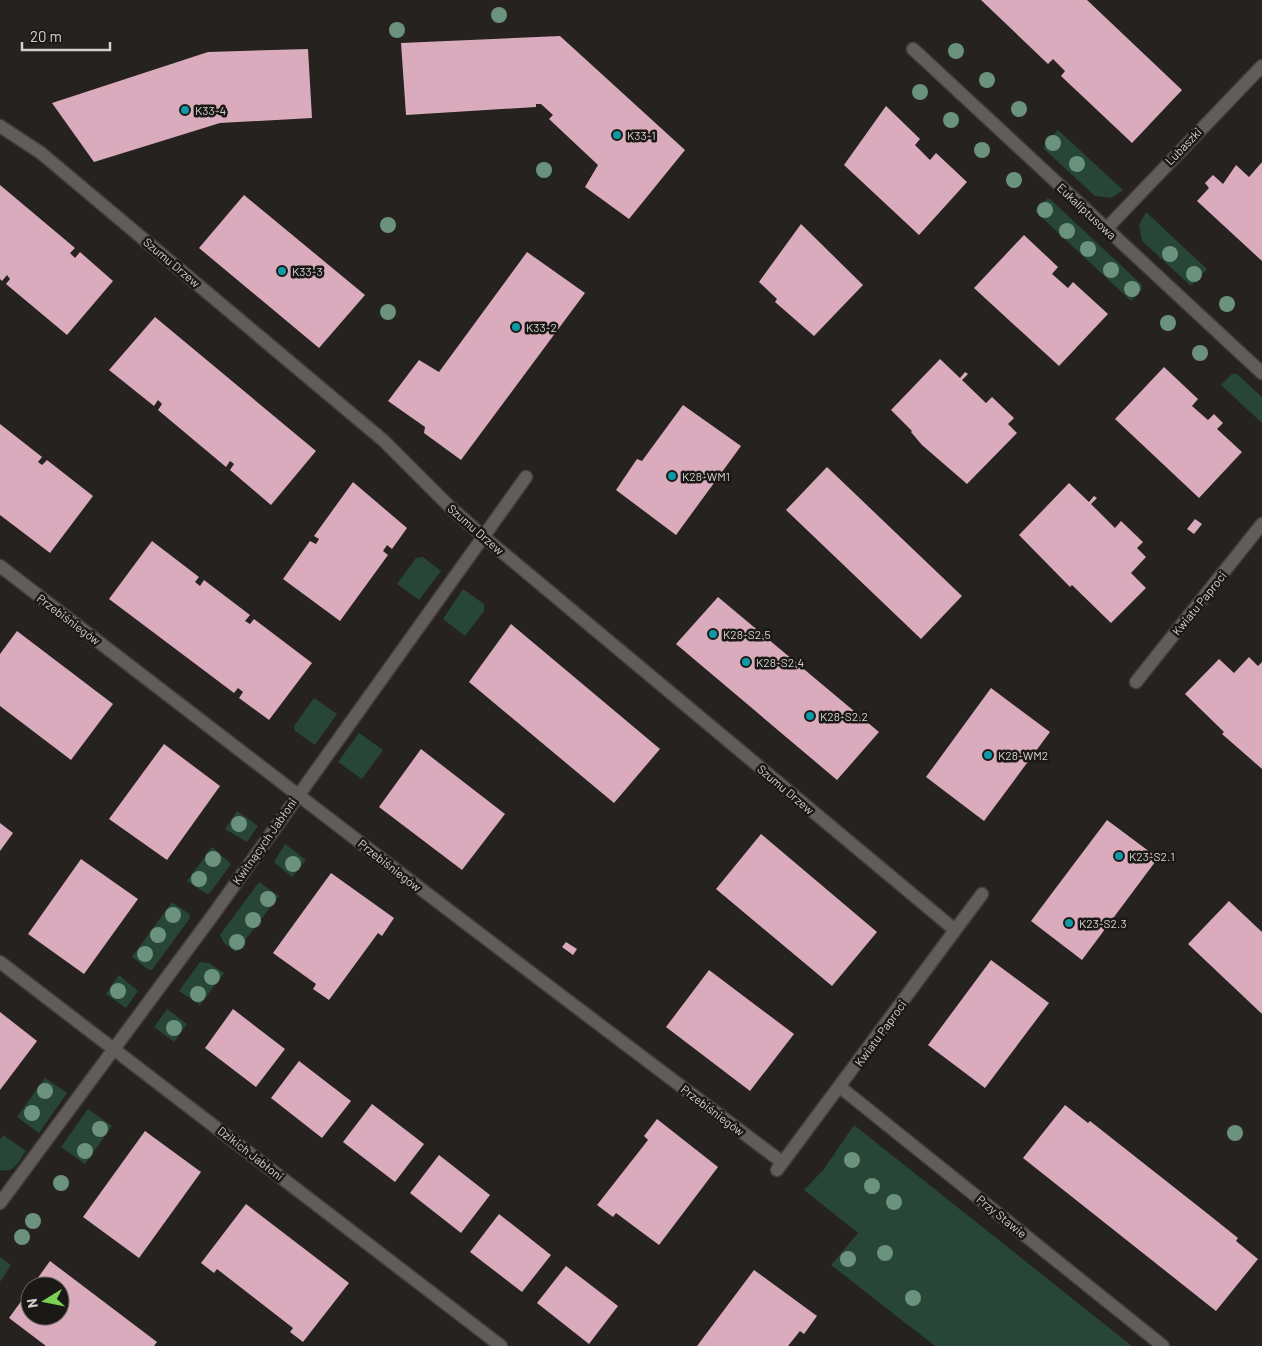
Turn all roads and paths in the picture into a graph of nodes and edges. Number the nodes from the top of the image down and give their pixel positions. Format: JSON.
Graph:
{"nodes":[{"id":1,"x":913,"y":49,"type":"dead end"},
{"id":2,"x":1262,"y":66,"type":"edge"},
{"id":3,"x":0,"y":126,"type":"edge"},
{"id":4,"x":1106,"y":229,"type":"junction"},
{"id":5,"x":1262,"y":373,"type":"edge"},
{"id":6,"x":526,"y":477,"type":"dead end"},
{"id":7,"x":1262,"y":524,"type":"edge"},
{"id":8,"x":484,"y":537,"type":"junction"},
{"id":9,"x":0,"y":566,"type":"edge"},
{"id":10,"x":1136,"y":682,"type":"dead end"},
{"id":11,"x":298,"y":793,"type":"junction"},
{"id":12,"x":982,"y":894,"type":"dead end"},
{"id":13,"x":955,"y":930,"type":"junction"},
{"id":14,"x":0,"y":962,"type":"edge"},
{"id":15,"x":115,"y":1049,"type":"junction"},
{"id":16,"x":840,"y":1087,"type":"junction"},
{"id":17,"x":780,"y":1166,"type":"joint"},
{"id":18,"x":0,"y":1204,"type":"edge"},
{"id":19,"x":501,"y":1346,"type":"edge"},
{"id":20,"x":1163,"y":1346,"type":"edge"}],
"edges":[{"from":1,"to":4,"type":"street","name":"Eukaliptusowa"},
{"from":2,"to":4,"type":"street","name":"Lubaszki"},
{"from":3,"to":8,"type":"street","name":"Szumu Drzew"},
{"from":4,"to":5,"type":"street","name":"Eukaliptusowa"},
{"from":6,"to":8,"type":"street","name":"Kwitnących Jabłoni"},
{"from":7,"to":10,"type":"street","name":"Kwiatu Paproci"},
{"from":8,"to":11,"type":"street","name":"Kwitnących Jabłoni"},
{"from":8,"to":13,"type":"street","name":"Szumu Drzew"},
{"from":9,"to":11,"type":"street","name":"Przebiśniegów"},
{"from":11,"to":15,"type":"street","name":"Kwitnących Jabłoni"},
{"from":11,"to":17,"type":"street","name":"Przebiśniegów"},
{"from":12,"to":13,"type":"street","name":"Kwiatu Paproci"},
{"from":13,"to":16,"type":"street","name":"Kwiatu Paproci"},
{"from":14,"to":15,"type":"street","name":"Dzikich Jabłoni"},
{"from":15,"to":18,"type":"street","name":"Kwitnących Jabłoni"},
{"from":15,"to":19,"type":"street","name":"Dzikich Jabłoni"},
{"from":16,"to":17,"type":"street","name":"Kwiatu Paproci"},
{"from":16,"to":20,"type":"street","name":"Przy Stawie"}]}
